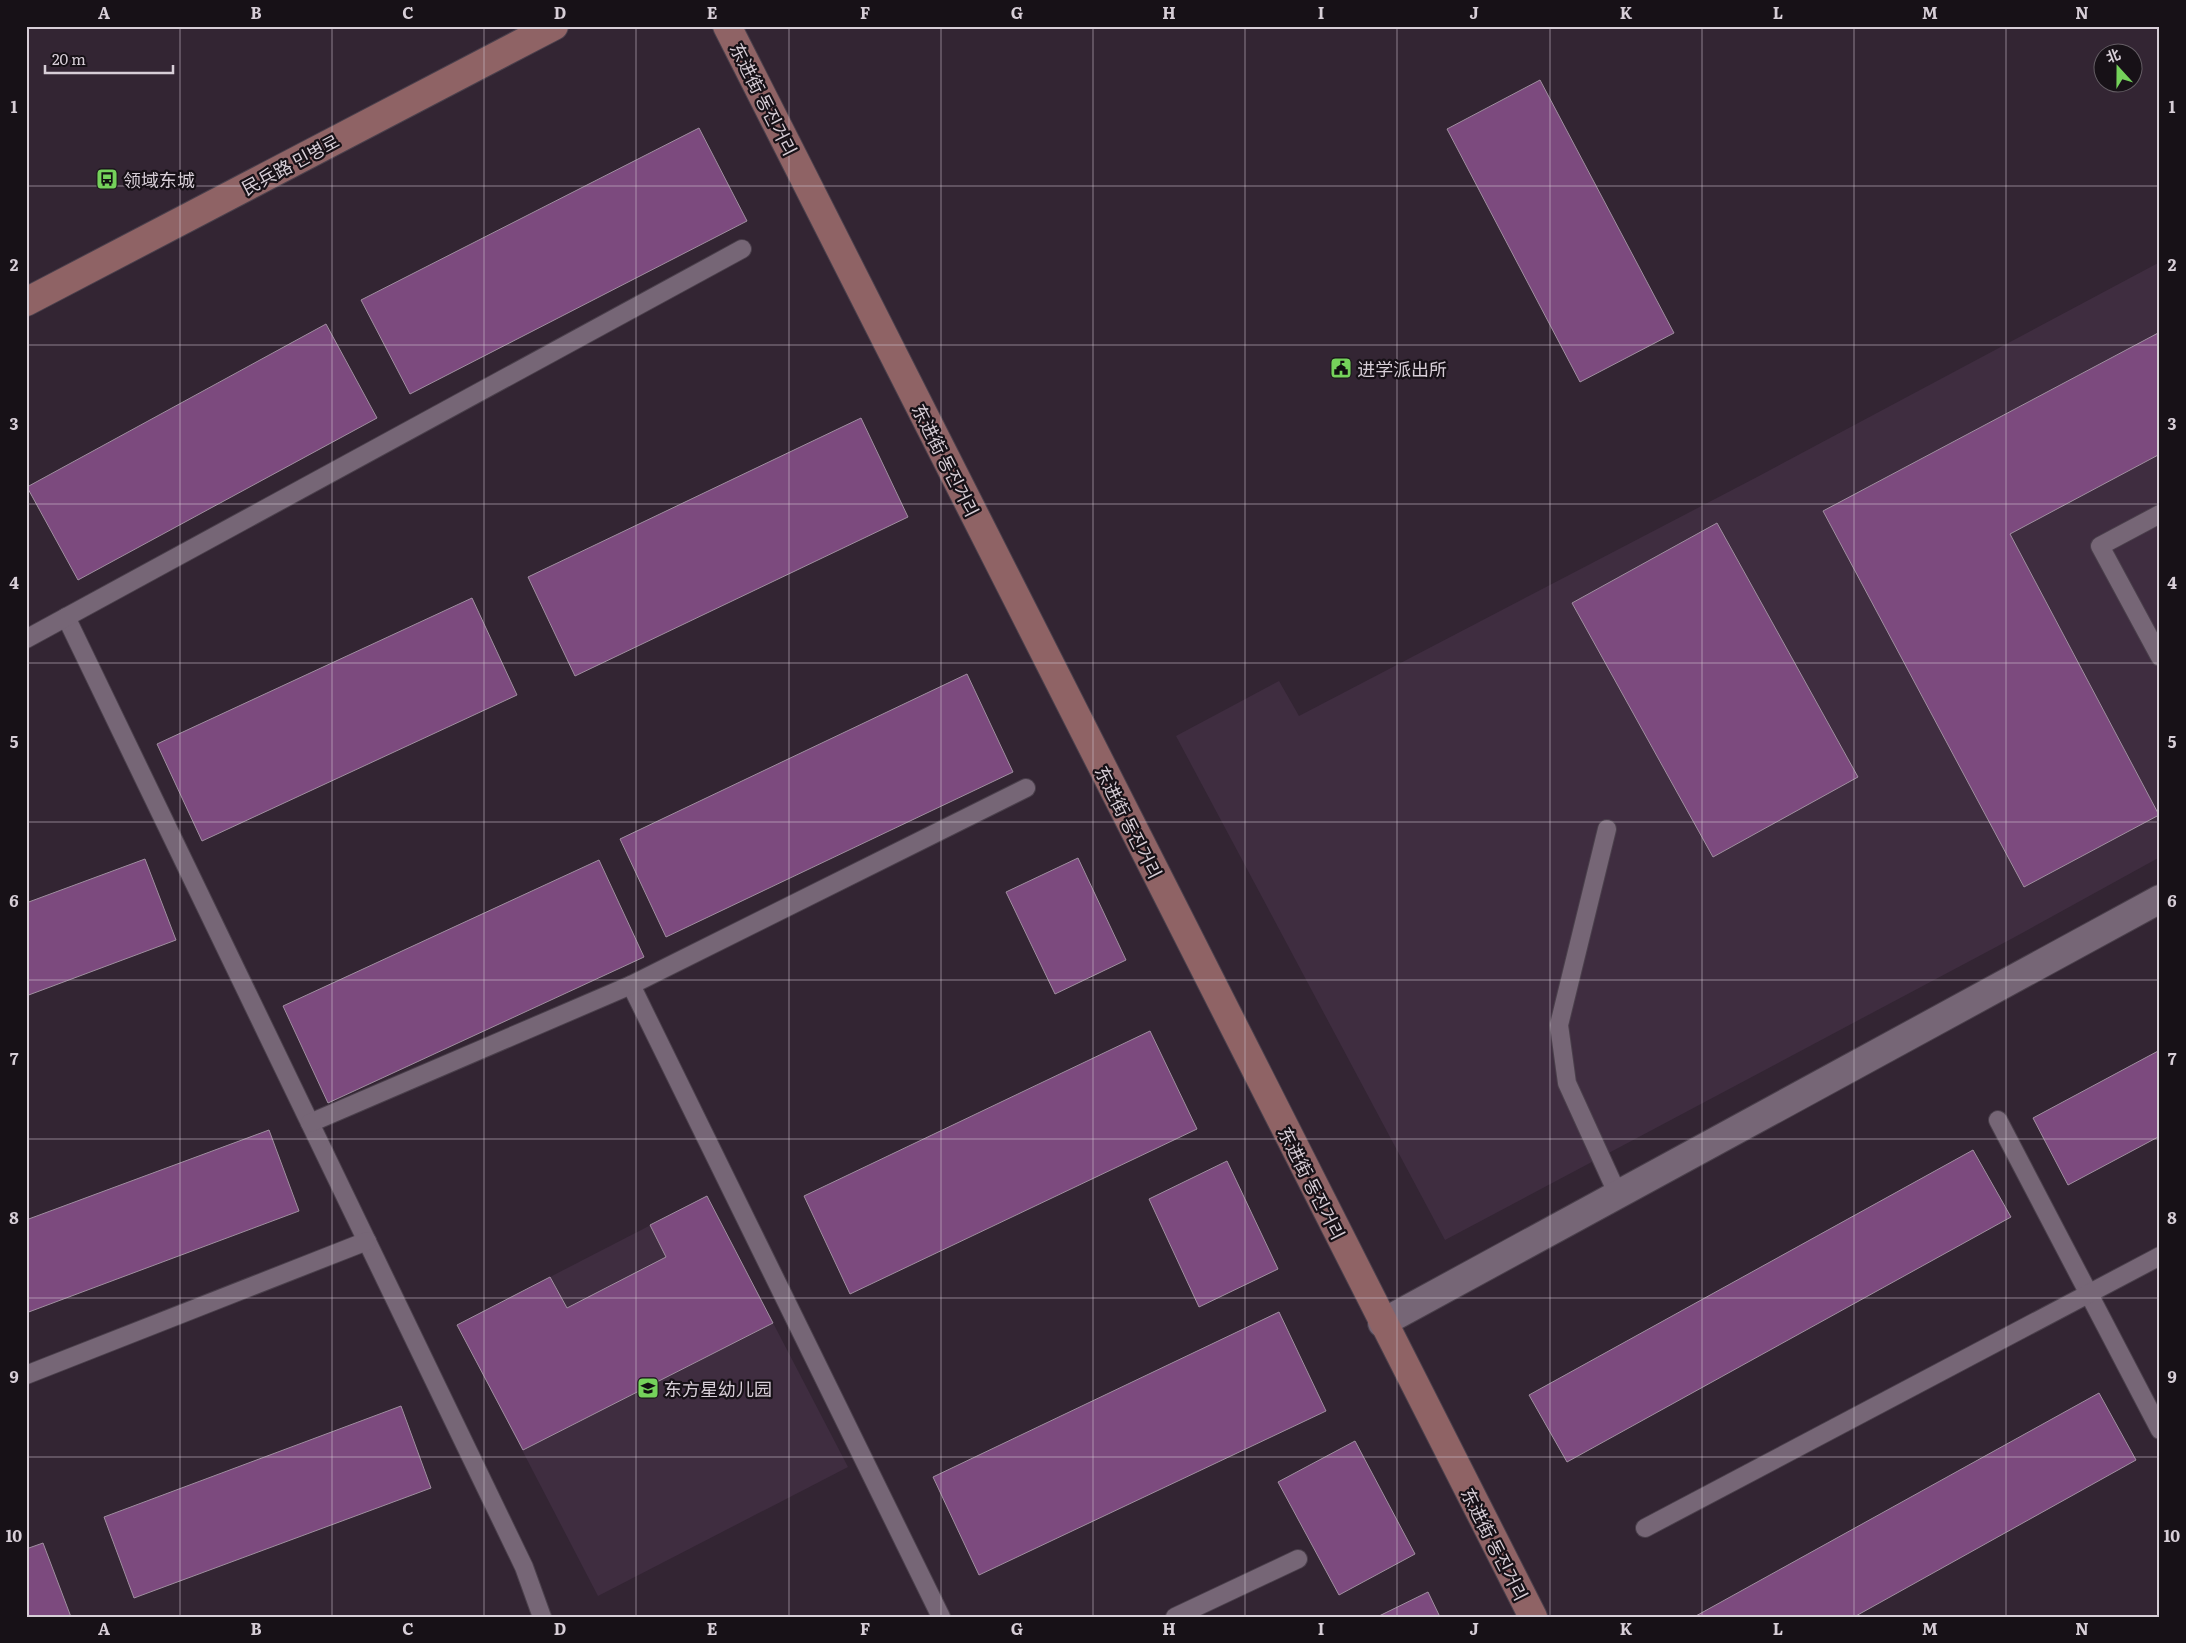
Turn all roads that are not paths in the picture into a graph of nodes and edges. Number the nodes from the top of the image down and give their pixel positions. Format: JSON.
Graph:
{"nodes":[{"id":1,"x":554,"y":26,"type":"edge"},
{"id":2,"x":727,"y":26,"type":"edge"},
{"id":3,"x":742,"y":249,"type":"dead end"},
{"id":4,"x":26,"y":302,"type":"edge"},
{"id":5,"x":2160,"y":514,"type":"edge"},
{"id":6,"x":66,"y":617,"type":"junction"},
{"id":7,"x":26,"y":639,"type":"edge"},
{"id":8,"x":2160,"y":657,"type":"edge"},
{"id":9,"x":1026,"y":788,"type":"dead end"},
{"id":10,"x":1607,"y":829,"type":"dead end"},
{"id":11,"x":2160,"y":899,"type":"edge"},
{"id":12,"x":631,"y":985,"type":"junction"},
{"id":13,"x":1998,"y":1120,"type":"dead end"},
{"id":14,"x":310,"y":1123,"type":"junction"},
{"id":15,"x":1618,"y":1195,"type":"junction"},
{"id":16,"x":367,"y":1242,"type":"junction"},
{"id":17,"x":2160,"y":1256,"type":"edge"},
{"id":18,"x":2089,"y":1294,"type":"junction"},
{"id":19,"x":1382,"y":1323,"type":"junction"},
{"id":20,"x":26,"y":1375,"type":"edge"},
{"id":21,"x":2160,"y":1430,"type":"edge"},
{"id":22,"x":1645,"y":1528,"type":"dead end"},
{"id":23,"x":1298,"y":1559,"type":"dead end"},
{"id":24,"x":542,"y":1617,"type":"edge"},
{"id":25,"x":941,"y":1617,"type":"edge"},
{"id":26,"x":1175,"y":1617,"type":"edge"},
{"id":27,"x":1533,"y":1617,"type":"edge"}],
"edges":[{"from":1,"to":4,"type":"street","name":"民兵路 민병로"},
{"from":2,"to":19,"type":"street","name":"东进街 동진거리"},
{"from":3,"to":6,"type":"lane"},
{"from":5,"to":8,"type":"lane"},
{"from":6,"to":7,"type":"lane"},
{"from":6,"to":14,"type":"lane"},
{"from":9,"to":12,"type":"lane"},
{"from":10,"to":15,"type":"lane"},
{"from":11,"to":15,"type":"street"},
{"from":12,"to":14,"type":"lane"},
{"from":12,"to":25,"type":"lane"},
{"from":13,"to":18,"type":"lane"},
{"from":14,"to":16,"type":"lane"},
{"from":15,"to":19,"type":"street"},
{"from":16,"to":20,"type":"lane"},
{"from":16,"to":24,"type":"lane"},
{"from":17,"to":18,"type":"lane"},
{"from":18,"to":21,"type":"lane"},
{"from":18,"to":22,"type":"lane"},
{"from":19,"to":27,"type":"street","name":"东进街 동진거리"},
{"from":23,"to":26,"type":"lane"}]}
